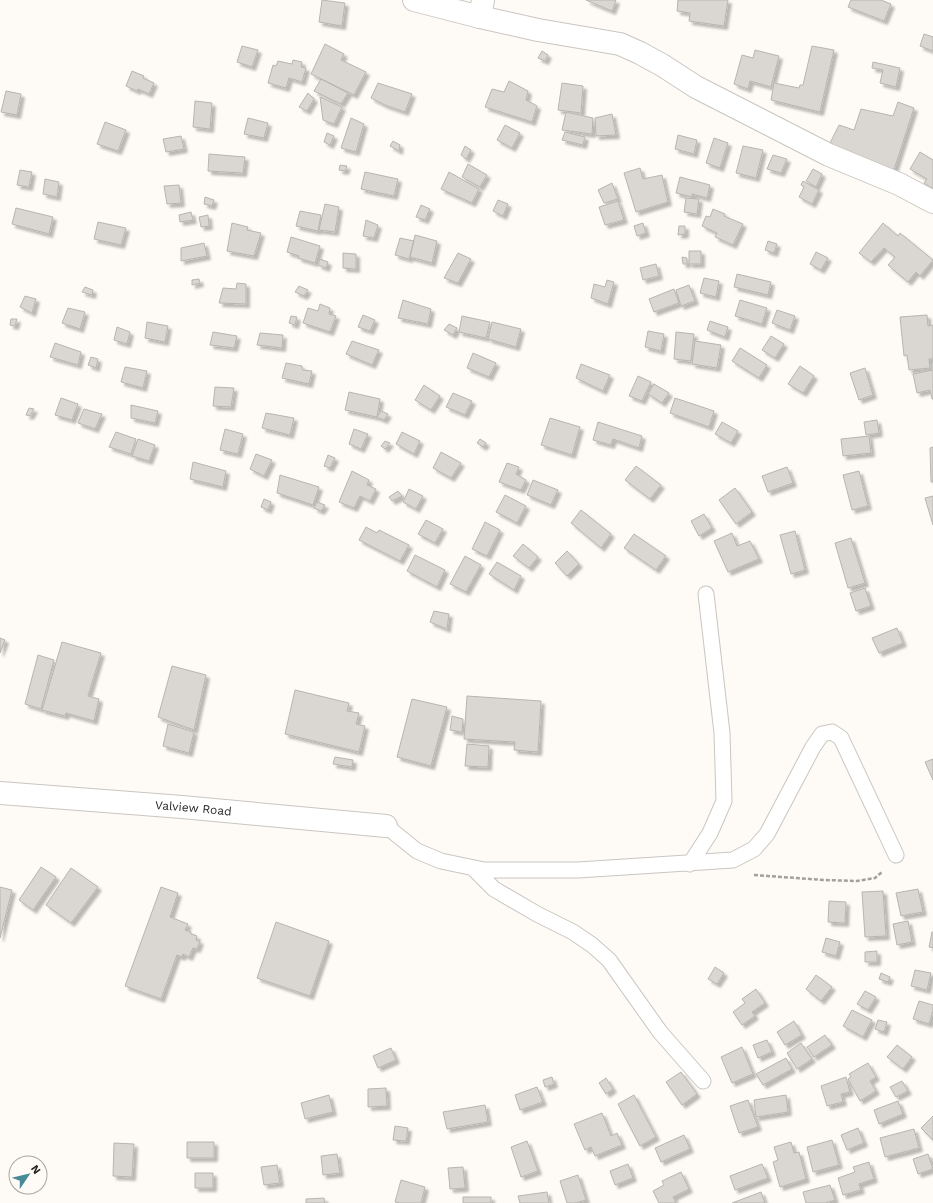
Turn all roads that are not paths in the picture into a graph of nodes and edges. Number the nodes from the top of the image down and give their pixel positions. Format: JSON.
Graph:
{"nodes":[{"id":1,"x":414,"y":0,"type":"edge"},
{"id":2,"x":481,"y":8,"type":"edge"},
{"id":3,"x":933,"y":202,"type":"edge"},
{"id":4,"x":706,"y":594,"type":"dead end"},
{"id":5,"x":0,"y":793,"type":"edge"},
{"id":6,"x":386,"y":826,"type":"joint"},
{"id":7,"x":896,"y":855,"type":"road end"},
{"id":8,"x":690,"y":864,"type":"junction"},
{"id":9,"x":473,"y":868,"type":"junction"},
{"id":10,"x":703,"y":1081,"type":"dead end"}],
"edges":[{"from":1,"to":2,"type":"street"},
{"from":2,"to":3,"type":"street"},
{"from":4,"to":8,"type":"lane"},
{"from":5,"to":6,"type":"street","name":"Valview Road"},
{"from":6,"to":9,"type":"lane"},
{"from":7,"to":8,"type":"lane"},
{"from":8,"to":9,"type":"lane"},
{"from":9,"to":10,"type":"lane"}]}
